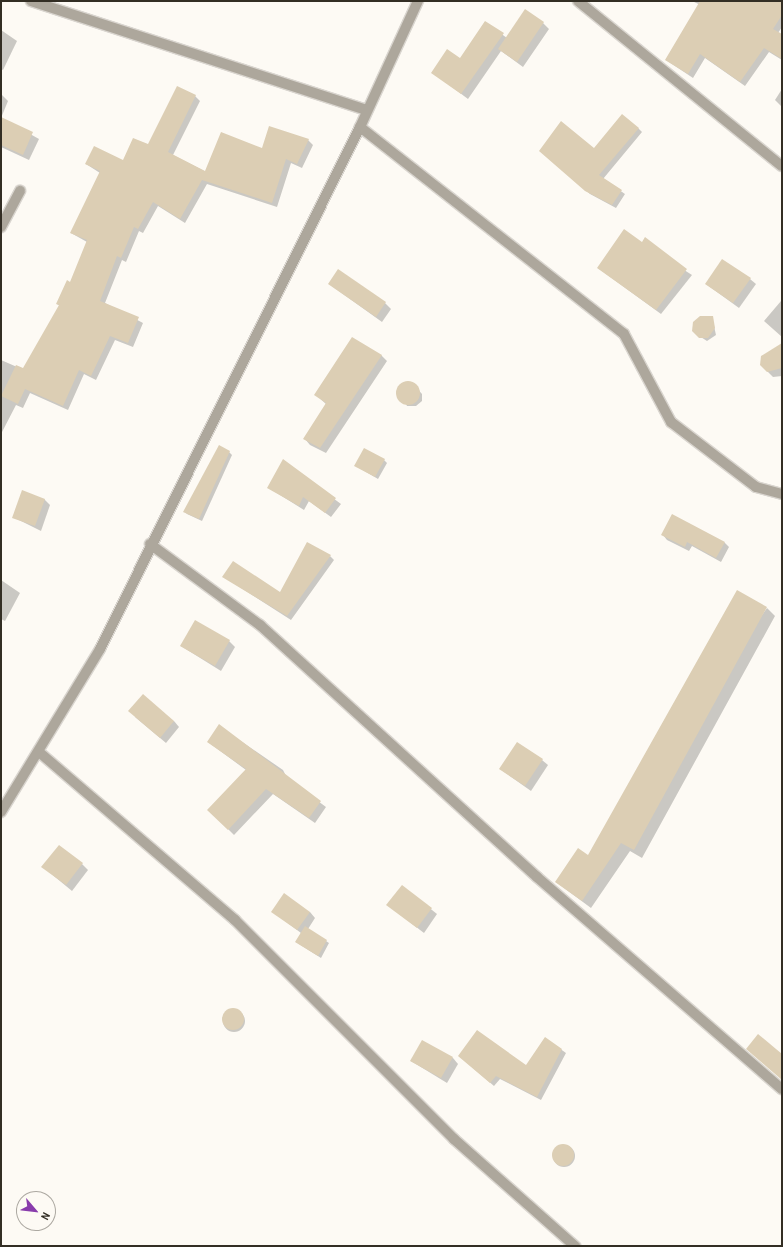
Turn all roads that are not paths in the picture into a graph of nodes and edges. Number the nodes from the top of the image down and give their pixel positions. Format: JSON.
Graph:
{"nodes":[{"id":1,"x":31,"y":1,"type":"edge"},
{"id":2,"x":418,"y":1,"type":"edge"},
{"id":3,"x":578,"y":1,"type":"edge"},
{"id":4,"x":367,"y":110,"type":"junction"},
{"id":5,"x":360,"y":127,"type":"junction"},
{"id":6,"x":782,"y":166,"type":"edge"},
{"id":7,"x":20,"y":191,"type":"dead end"},
{"id":8,"x":1,"y":227,"type":"edge"},
{"id":9,"x":782,"y":494,"type":"edge"},
{"id":10,"x":150,"y":544,"type":"junction"},
{"id":11,"x":39,"y":752,"type":"junction"},
{"id":12,"x":1,"y":812,"type":"edge"},
{"id":13,"x":782,"y":1089,"type":"edge"},
{"id":14,"x":575,"y":1246,"type":"edge"}],
"edges":[{"from":1,"to":4,"type":"street"},
{"from":2,"to":4,"type":"street"},
{"from":3,"to":6,"type":"street"},
{"from":4,"to":5,"type":"street"},
{"from":5,"to":9,"type":"street"},
{"from":5,"to":10,"type":"street"},
{"from":7,"to":8,"type":"street"},
{"from":10,"to":11,"type":"street"},
{"from":10,"to":13,"type":"street"},
{"from":11,"to":12,"type":"street"},
{"from":11,"to":14,"type":"street"}]}
